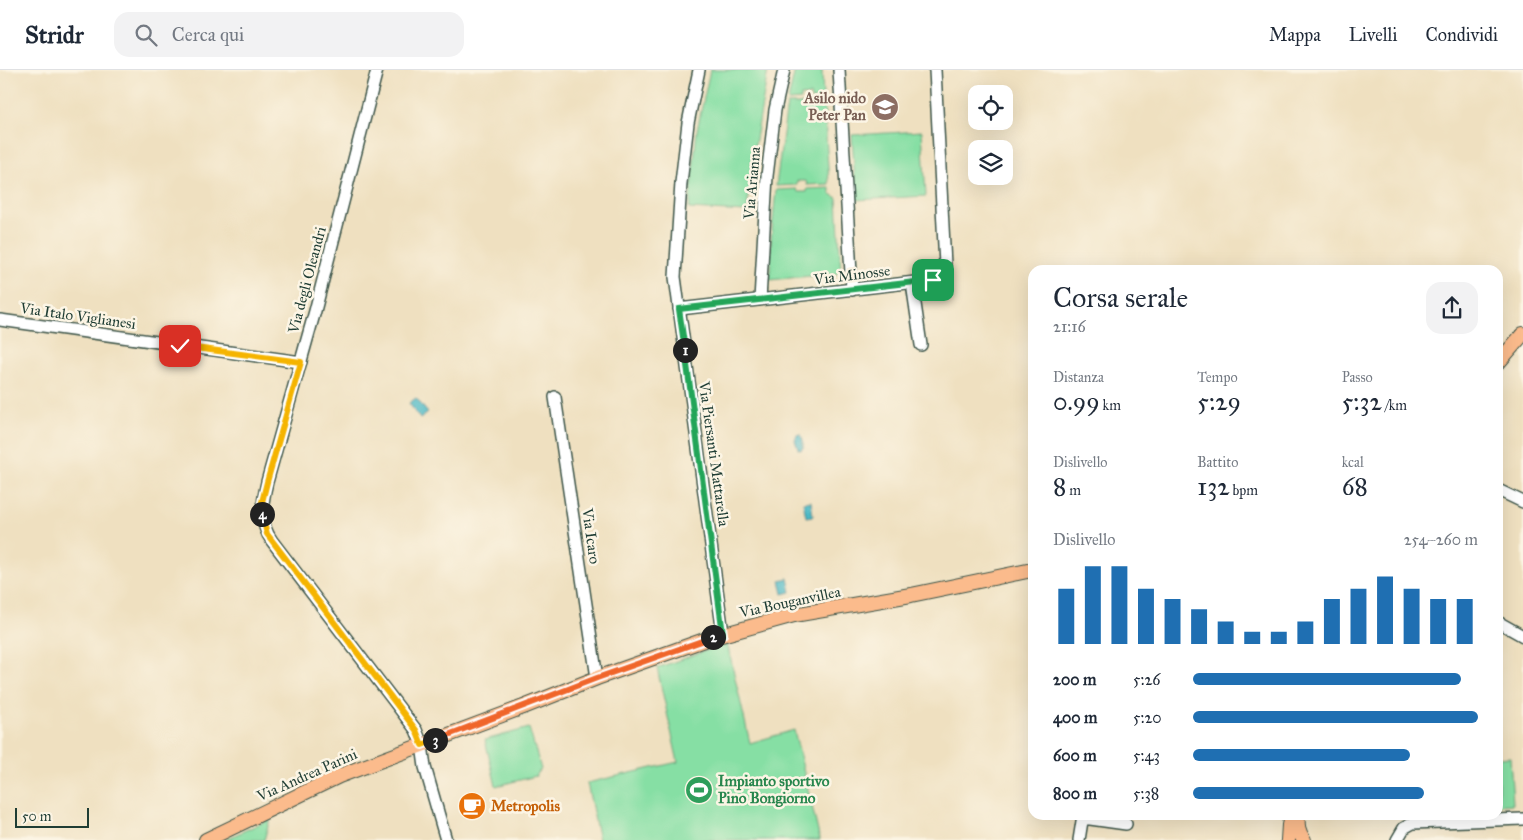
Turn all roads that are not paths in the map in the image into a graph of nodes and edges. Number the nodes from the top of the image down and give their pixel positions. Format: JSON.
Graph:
{"nodes":[{"id":1,"x":377,"y":70,"type":"edge"},
{"id":2,"x":699,"y":70,"type":"edge"},
{"id":3,"x":784,"y":70,"type":"edge"},
{"id":4,"x":839,"y":70,"type":"edge"},
{"id":5,"x":934,"y":70,"type":"edge"},
{"id":6,"x":912,"y":283,"type":"junction"},
{"id":7,"x":852,"y":290,"type":"junction"},
{"id":8,"x":760,"y":300,"type":"junction"},
{"id":9,"x":679,"y":309,"type":"junction"},
{"id":10,"x":0,"y":320,"type":"edge"},
{"id":11,"x":1523,"y":334,"type":"edge"},
{"id":12,"x":921,"y":345,"type":"dead end"},
{"id":13,"x":1503,"y":349,"type":"edge"},
{"id":14,"x":1503,"y":357,"type":"edge"},
{"id":15,"x":301,"y":362,"type":"junction"},
{"id":16,"x":555,"y":397,"type":"dead end"},
{"id":17,"x":1503,"y":492,"type":"edge"},
{"id":18,"x":1523,"y":502,"type":"edge"},
{"id":19,"x":1028,"y":571,"type":"edge"},
{"id":20,"x":1503,"y":625,"type":"edge"},
{"id":21,"x":723,"y":634,"type":"junction"},
{"id":22,"x":1523,"y":636,"type":"edge"},
{"id":23,"x":597,"y":678,"type":"junction"},
{"id":24,"x":422,"y":745,"type":"junction"},
{"id":25,"x":1523,"y":819,"type":"edge"},
{"id":26,"x":1082,"y":820,"type":"edge"},
{"id":27,"x":1104,"y":820,"type":"edge"},
{"id":28,"x":1290,"y":820,"type":"edge"},
{"id":29,"x":1298,"y":820,"type":"edge"},
{"id":30,"x":1496,"y":820,"type":"edge"},
{"id":31,"x":1503,"y":820,"type":"edge"},
{"id":32,"x":1126,"y":824,"type":"dead end"},
{"id":33,"x":206,"y":840,"type":"edge"},
{"id":34,"x":446,"y":840,"type":"edge"},
{"id":35,"x":1079,"y":840,"type":"edge"},
{"id":36,"x":1296,"y":840,"type":"edge"},
{"id":37,"x":1397,"y":840,"type":"edge"}],
"edges":[{"from":1,"to":15,"type":"street","name":"Via degli Oleandri"},
{"from":2,"to":9,"type":"street","name":"Via Piersanti Mattarella"},
{"from":3,"to":8,"type":"street","name":"Via Arianna"},
{"from":4,"to":7,"type":"street"},
{"from":5,"to":6,"type":"street","name":"Via Minosse"},
{"from":6,"to":7,"type":"street","name":"Via Minosse"},
{"from":6,"to":12,"type":"street"},
{"from":7,"to":8,"type":"street","name":"Via Minosse"},
{"from":8,"to":9,"type":"street","name":"Via Minosse"},
{"from":9,"to":21,"type":"street","name":"Via Piersanti Mattarella"},
{"from":10,"to":15,"type":"street","name":"Via Italo Viglianesi"},
{"from":11,"to":13,"type":"main road"},
{"from":11,"to":14,"type":"main road"},
{"from":15,"to":24,"type":"street","name":"Via degli Oleandri"},
{"from":16,"to":23,"type":"street","name":"Via Icaro"},
{"from":17,"to":18,"type":"street"},
{"from":19,"to":21,"type":"main road","name":"Via Bouganvillea"},
{"from":20,"to":22,"type":"street"},
{"from":21,"to":23,"type":"main road","name":"Via Bouganvillea"},
{"from":23,"to":24,"type":"main road","name":"Via Bouganvillea"},
{"from":24,"to":33,"type":"main road","name":"Via Andrea Parini"},
{"from":24,"to":34,"type":"street","name":"Via degli Oleandri"},
{"from":25,"to":31,"type":"street"},
{"from":26,"to":35,"type":"street"},
{"from":27,"to":32,"type":"street"},
{"from":28,"to":36,"type":"main road"},
{"from":29,"to":36,"type":"main road"},
{"from":30,"to":37,"type":"street"}]}
